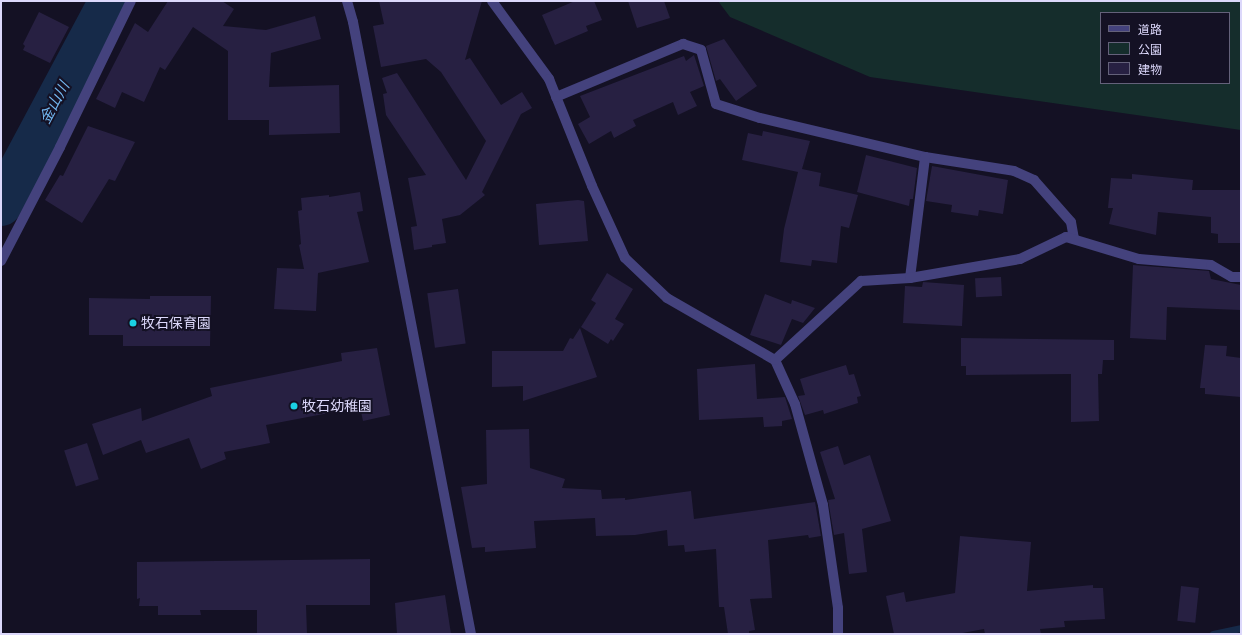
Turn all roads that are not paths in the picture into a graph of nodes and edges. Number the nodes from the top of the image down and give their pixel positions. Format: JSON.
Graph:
{"nodes":[{"id":1,"x":131,"y":1,"type":"edge"},
{"id":2,"x":347,"y":1,"type":"edge"},
{"id":3,"x":492,"y":1,"type":"edge"},
{"id":4,"x":556,"y":97,"type":"junction"},
{"id":5,"x":925,"y":157,"type":"junction"},
{"id":6,"x":1074,"y":239,"type":"junction"},
{"id":7,"x":1,"y":260,"type":"edge"},
{"id":8,"x":1241,"y":277,"type":"edge"},
{"id":9,"x":910,"y":278,"type":"junction"},
{"id":10,"x":775,"y":360,"type":"junction"},
{"id":11,"x":471,"y":634,"type":"edge"},
{"id":12,"x":838,"y":634,"type":"edge"}],
"edges":[{"from":1,"to":7,"type":"street"},
{"from":2,"to":11,"type":"street"},
{"from":3,"to":4,"type":"street"},
{"from":4,"to":5,"type":"street"},
{"from":4,"to":10,"type":"street"},
{"from":5,"to":6,"type":"street"},
{"from":5,"to":9,"type":"street"},
{"from":6,"to":8,"type":"street"},
{"from":6,"to":9,"type":"street"},
{"from":9,"to":10,"type":"street"},
{"from":10,"to":12,"type":"street"}]}
